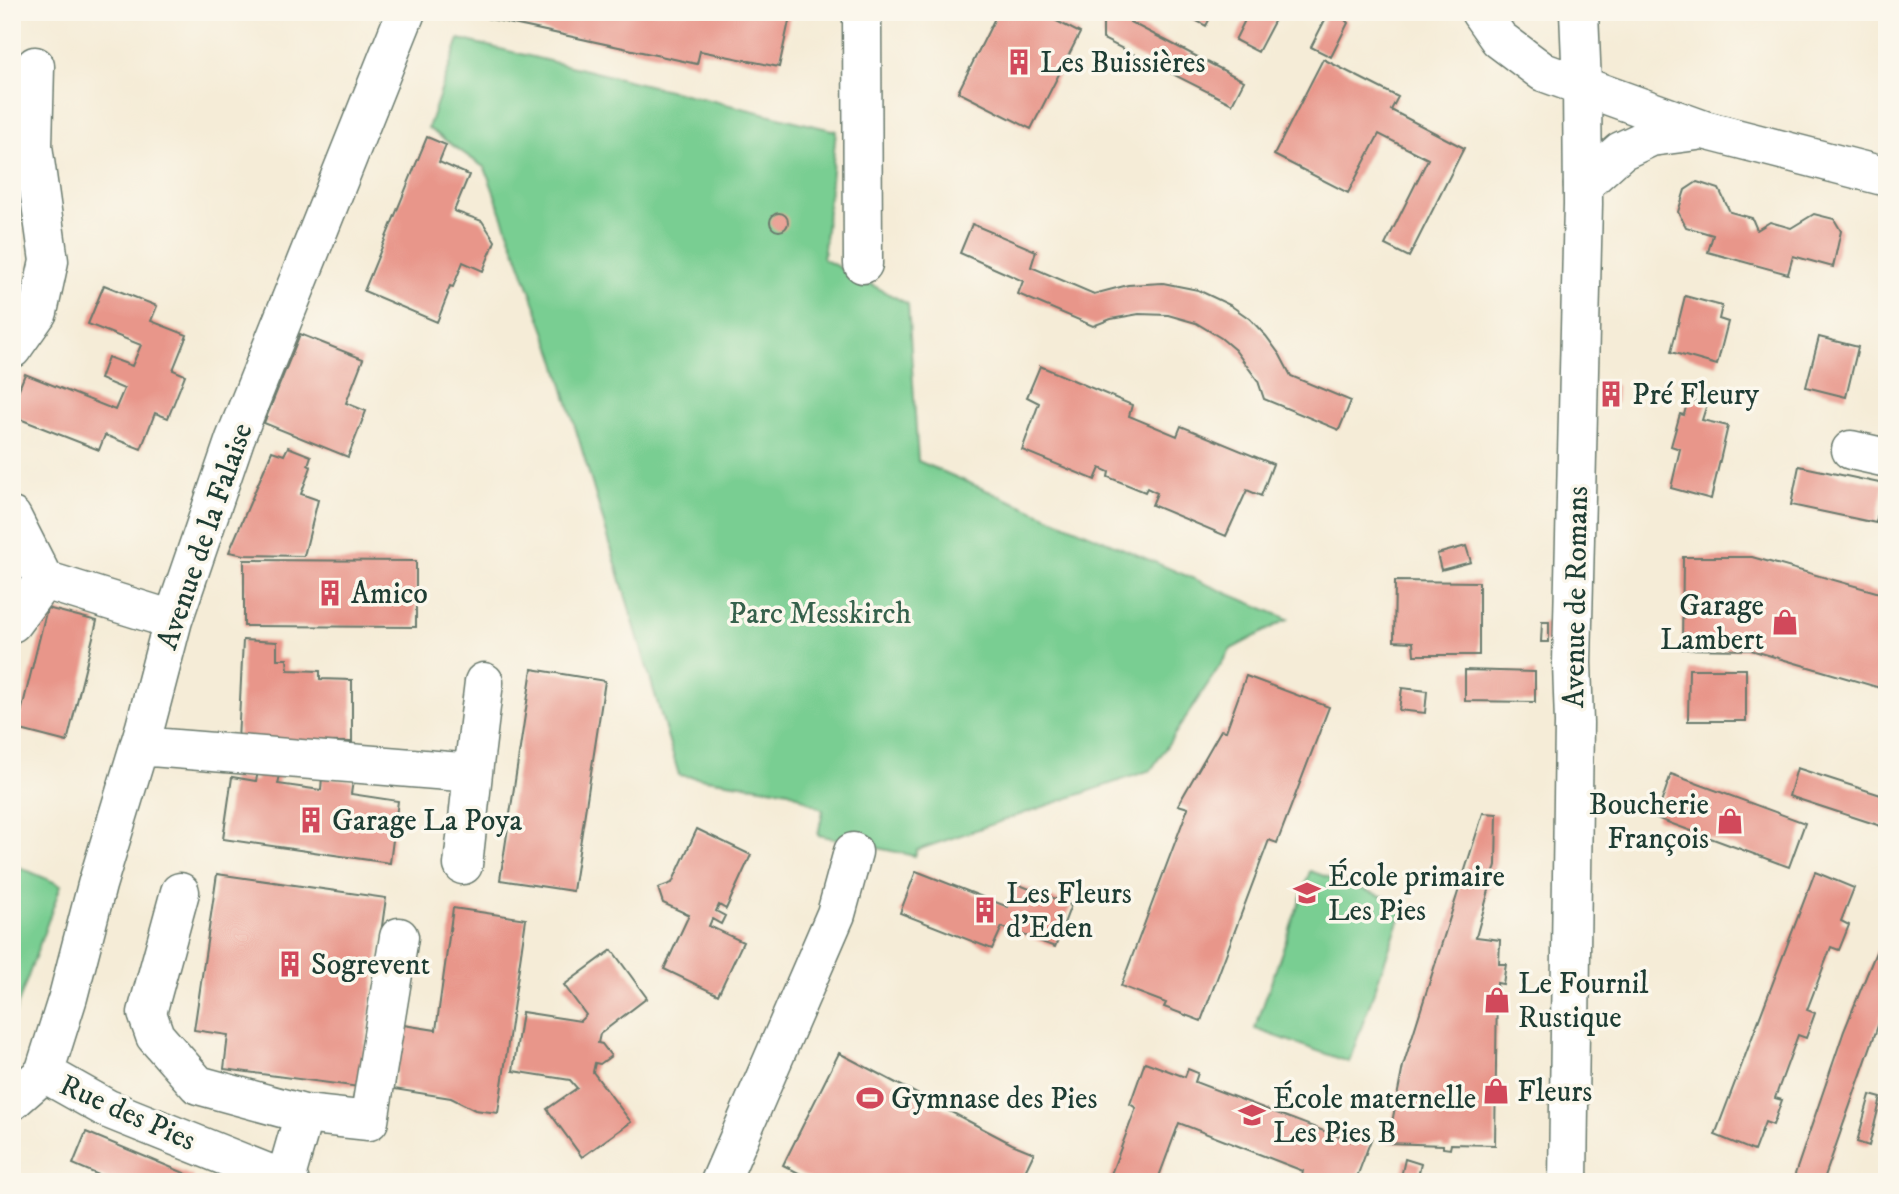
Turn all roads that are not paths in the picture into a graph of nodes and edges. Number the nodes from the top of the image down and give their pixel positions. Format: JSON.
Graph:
{"nodes":[{"id":1,"x":405,"y":12,"type":"edge"},
{"id":2,"x":862,"y":12,"type":"edge"},
{"id":3,"x":1480,"y":12,"type":"edge"},
{"id":4,"x":1494,"y":12,"type":"edge"},
{"id":5,"x":1578,"y":12,"type":"edge"},
{"id":6,"x":35,"y":66,"type":"dead end"},
{"id":7,"x":1582,"y":85,"type":"junction"},
{"id":8,"x":1704,"y":130,"type":"junction"},
{"id":9,"x":1887,"y":177,"type":"edge"},
{"id":10,"x":1583,"y":185,"type":"junction"},
{"id":11,"x":863,"y":264,"type":"dead end"},
{"id":12,"x":12,"y":349,"type":"edge"},
{"id":13,"x":12,"y":517,"type":"edge"},
{"id":14,"x":44,"y":580,"type":"junction"},
{"id":15,"x":173,"y":620,"type":"junction"},
{"id":16,"x":12,"y":623,"type":"edge"},
{"id":17,"x":484,"y":682,"type":"dead end"},
{"id":18,"x":139,"y":746,"type":"junction"},
{"id":19,"x":472,"y":773,"type":"junction"},
{"id":20,"x":853,"y":852,"type":"dead end"},
{"id":21,"x":463,"y":865,"type":"dead end"},
{"id":22,"x":180,"y":892,"type":"dead end"},
{"id":23,"x":400,"y":937,"type":"dead end"},
{"id":24,"x":44,"y":1073,"type":"junction"},
{"id":25,"x":12,"y":1101,"type":"edge"},
{"id":26,"x":304,"y":1114,"type":"junction"},
{"id":27,"x":288,"y":1181,"type":"edge"},
{"id":28,"x":720,"y":1182,"type":"edge"},
{"id":29,"x":1568,"y":1182,"type":"edge"}],
"edges":[{"from":1,"to":15,"type":"street","name":"Avenue de la Falaise"},
{"from":2,"to":11,"type":"street"},
{"from":3,"to":7,"type":"street"},
{"from":4,"to":7,"type":"street"},
{"from":5,"to":7,"type":"street","name":"Avenue de Romans"},
{"from":6,"to":12,"type":"street"},
{"from":7,"to":8,"type":"street"},
{"from":7,"to":10,"type":"street","name":"Avenue de Romans"},
{"from":8,"to":9,"type":"street"},
{"from":8,"to":10,"type":"street"},
{"from":10,"to":29,"type":"street","name":"Avenue de Romans"},
{"from":13,"to":14,"type":"street"},
{"from":14,"to":15,"type":"street"},
{"from":14,"to":16,"type":"street"},
{"from":15,"to":18,"type":"street","name":"Avenue de la Falaise"},
{"from":17,"to":19,"type":"street"},
{"from":18,"to":19,"type":"street"},
{"from":18,"to":24,"type":"street","name":"Avenue de la Falaise"},
{"from":19,"to":21,"type":"street"},
{"from":20,"to":28,"type":"street"},
{"from":22,"to":26,"type":"street"},
{"from":23,"to":26,"type":"street"},
{"from":24,"to":25,"type":"street"},
{"from":24,"to":27,"type":"street","name":"Rue des Pies"},
{"from":26,"to":27,"type":"street"}]}
